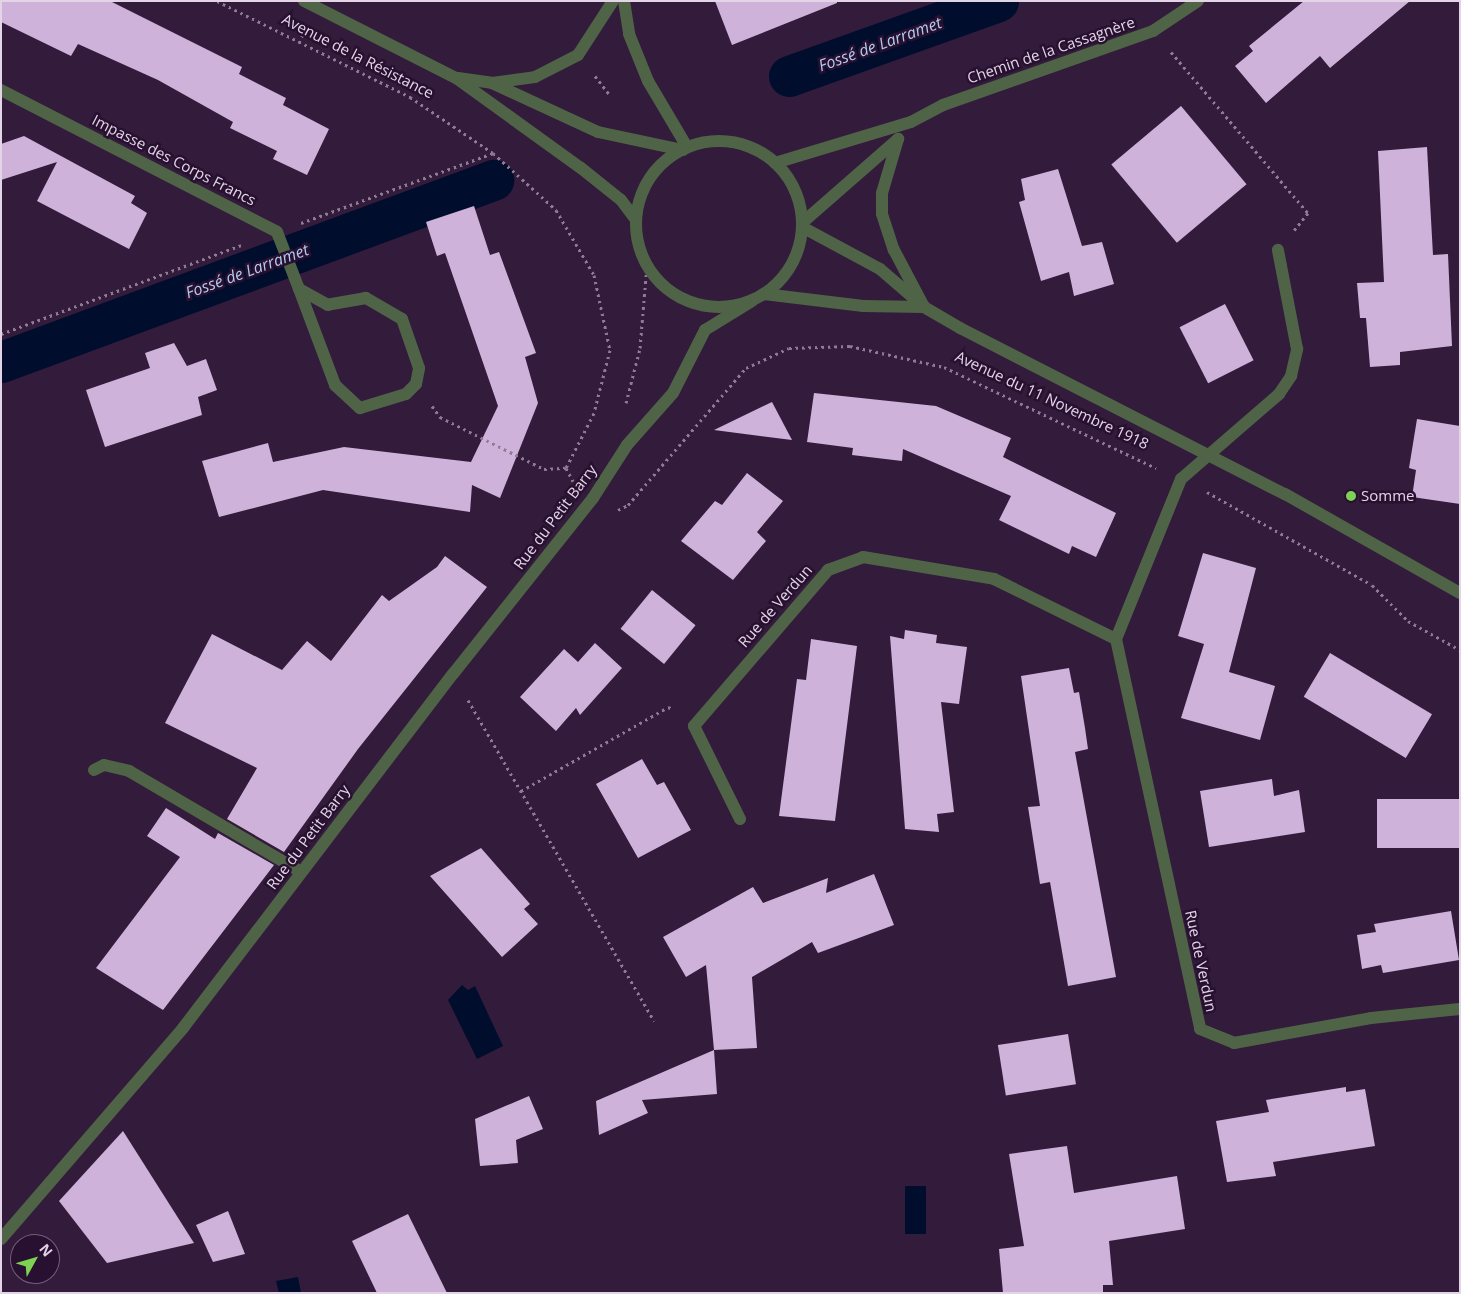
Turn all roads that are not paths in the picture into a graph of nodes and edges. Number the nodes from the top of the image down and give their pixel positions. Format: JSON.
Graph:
{"nodes":[{"id":1,"x":304,"y":1,"type":"edge"},
{"id":2,"x":613,"y":1,"type":"edge"},
{"id":3,"x":624,"y":1,"type":"edge"},
{"id":4,"x":1198,"y":1,"type":"edge"},
{"id":5,"x":456,"y":78,"type":"junction"},
{"id":6,"x":492,"y":84,"type":"junction"},
{"id":7,"x":1,"y":90,"type":"edge"},
{"id":8,"x":912,"y":122,"type":"junction"},
{"id":9,"x":898,"y":139,"type":"junction"},
{"id":10,"x":685,"y":149,"type":"junction"},
{"id":11,"x":775,"y":163,"type":"junction"},
{"id":12,"x":636,"y":220,"type":"junction"},
{"id":13,"x":802,"y":225,"type":"junction"},
{"id":14,"x":1278,"y":250,"type":"road end"},
{"id":15,"x":298,"y":289,"type":"junction"},
{"id":16,"x":764,"y":294,"type":"junction"},
{"id":17,"x":752,"y":301,"type":"junction"},
{"id":18,"x":924,"y":307,"type":"junction"},
{"id":19,"x":1212,"y":456,"type":"junction"},
{"id":20,"x":1460,"y":593,"type":"edge"},
{"id":21,"x":1116,"y":639,"type":"junction"},
{"id":22,"x":94,"y":770,"type":"dead end"},
{"id":23,"x":740,"y":819,"type":"dead end"},
{"id":24,"x":301,"y":872,"type":"junction"},
{"id":25,"x":1460,"y":1009,"type":"edge"},
{"id":26,"x":1,"y":1239,"type":"edge"}],
"edges":[{"from":1,"to":5,"type":"street","name":"Avenue de la Résistance"},
{"from":2,"to":6,"type":"street"},
{"from":3,"to":10,"type":"street"},
{"from":4,"to":8,"type":"street","name":"Chemin de la Cassagnère"},
{"from":5,"to":6,"type":"street","name":"Avenue de la Résistance"},
{"from":5,"to":12,"type":"street","name":"Avenue de la Résistance"},
{"from":6,"to":10,"type":"street","name":"Avenue de la Résistance"},
{"from":7,"to":15,"type":"street","name":"Impasse des Corps Francs"},
{"from":8,"to":9,"type":"street"},
{"from":8,"to":11,"type":"street"},
{"from":9,"to":13,"type":"street"},
{"from":9,"to":18,"type":"street"},
{"from":10,"to":11,"type":"street"},
{"from":10,"to":12,"type":"street"},
{"from":11,"to":13,"type":"street"},
{"from":12,"to":17,"type":"street"},
{"from":13,"to":16,"type":"street"},
{"from":13,"to":18,"type":"street","name":"Avenue du 11 Novembre 1918"},
{"from":14,"to":19,"type":"street"},
{"from":15,"to":15,"type":"street","name":"Impasse des Corps Francs"},
{"from":16,"to":17,"type":"street"},
{"from":16,"to":18,"type":"street","name":"Avenue du 11 Novembre 1918"},
{"from":17,"to":24,"type":"street","name":"Rue du Petit Barry"},
{"from":18,"to":19,"type":"street","name":"Avenue du 11 Novembre 1918"},
{"from":19,"to":20,"type":"street","name":"Avenue du 11 Novembre 1918"},
{"from":19,"to":21,"type":"street"},
{"from":21,"to":23,"type":"street","name":"Rue de Verdun"},
{"from":21,"to":25,"type":"street","name":"Rue de Verdun"},
{"from":22,"to":24,"type":"street"},
{"from":24,"to":26,"type":"street","name":"Rue du Petit Barry"}]}
